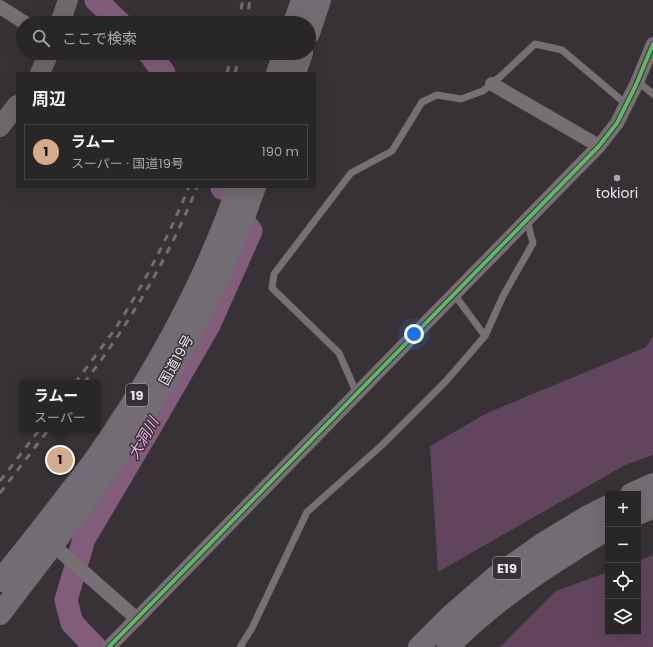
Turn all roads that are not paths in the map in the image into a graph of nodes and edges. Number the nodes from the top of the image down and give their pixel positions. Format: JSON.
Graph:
{"nodes":[{"id":1,"x":68,"y":0,"type":"edge"},
{"id":2,"x":302,"y":0,"type":"edge"},
{"id":3,"x":320,"y":0,"type":"edge"},
{"id":4,"x":0,"y":7,"type":"edge"},
{"id":5,"x":62,"y":16,"type":"edge"},
{"id":6,"x":296,"y":16,"type":"edge"},
{"id":7,"x":315,"y":16,"type":"edge"},
{"id":8,"x":16,"y":17,"type":"edge"},
{"id":9,"x":653,"y":44,"type":"edge"},
{"id":10,"x":45,"y":60,"type":"edge"},
{"id":11,"x":282,"y":60,"type":"edge"},
{"id":12,"x":300,"y":60,"type":"edge"},
{"id":13,"x":40,"y":72,"type":"edge"},
{"id":14,"x":277,"y":72,"type":"edge"},
{"id":15,"x":296,"y":72,"type":"edge"},
{"id":16,"x":637,"y":80,"type":"junction"},
{"id":17,"x":492,"y":84,"type":"junction"},
{"id":18,"x":653,"y":94,"type":"edge"},
{"id":19,"x":626,"y":104,"type":"junction"},
{"id":20,"x":16,"y":107,"type":"edge"},
{"id":21,"x":0,"y":127,"type":"edge"},
{"id":22,"x":599,"y":146,"type":"junction"},
{"id":23,"x":238,"y":188,"type":"edge"},
{"id":24,"x":255,"y":188,"type":"edge"},
{"id":25,"x":527,"y":220,"type":"junction"},
{"id":26,"x":454,"y":294,"type":"junction"},
{"id":27,"x":485,"y":336,"type":"junction"},
{"id":28,"x":357,"y":394,"type":"junction"},
{"id":29,"x":653,"y":484,"type":"edge"},
{"id":30,"x":638,"y":491,"type":"edge"},
{"id":31,"x":653,"y":507,"type":"edge"},
{"id":32,"x":605,"y":508,"type":"edge"},
{"id":33,"x":641,"y":513,"type":"edge"},
{"id":34,"x":605,"y":532,"type":"edge"},
{"id":35,"x":53,"y":545,"type":"junction"},
{"id":36,"x":0,"y":581,"type":"edge"},
{"id":37,"x":0,"y":614,"type":"edge"},
{"id":38,"x":137,"y":619,"type":"junction"},
{"id":39,"x":109,"y":647,"type":"edge"},
{"id":40,"x":240,"y":647,"type":"edge"},
{"id":41,"x":419,"y":647,"type":"edge"},
{"id":42,"x":448,"y":647,"type":"edge"}],
"edges":[{"from":1,"to":5,"type":"main road"},
{"from":2,"to":6,"type":"highway"},
{"from":3,"to":7,"type":"highway"},
{"from":4,"to":8,"type":"street"},
{"from":9,"to":16,"type":"street"},
{"from":10,"to":13,"type":"main road"},
{"from":11,"to":14,"type":"highway"},
{"from":12,"to":15,"type":"highway"},
{"from":16,"to":18,"type":"lane"},
{"from":16,"to":19,"type":"street"},
{"from":17,"to":19,"type":"lane"},
{"from":17,"to":22,"type":"street"},
{"from":17,"to":28,"type":"lane"},
{"from":19,"to":22,"type":"street"},
{"from":20,"to":21,"type":"main road"},
{"from":22,"to":25,"type":"street"},
{"from":23,"to":36,"type":"highway","name":"国道19号","number":"19"},
{"from":24,"to":35,"type":"highway","name":"国道19号","number":"19"},
{"from":25,"to":26,"type":"street"},
{"from":25,"to":27,"type":"lane"},
{"from":26,"to":27,"type":"lane"},
{"from":26,"to":28,"type":"street"},
{"from":27,"to":40,"type":"lane"},
{"from":28,"to":38,"type":"street"},
{"from":29,"to":30,"type":"highway"},
{"from":31,"to":33,"type":"highway"},
{"from":32,"to":41,"type":"highway","number":"E19"},
{"from":34,"to":42,"type":"highway","number":"E19"},
{"from":35,"to":37,"type":"highway","name":"国道19号","number":"19"},
{"from":35,"to":38,"type":"street"},
{"from":38,"to":39,"type":"street"}]}
